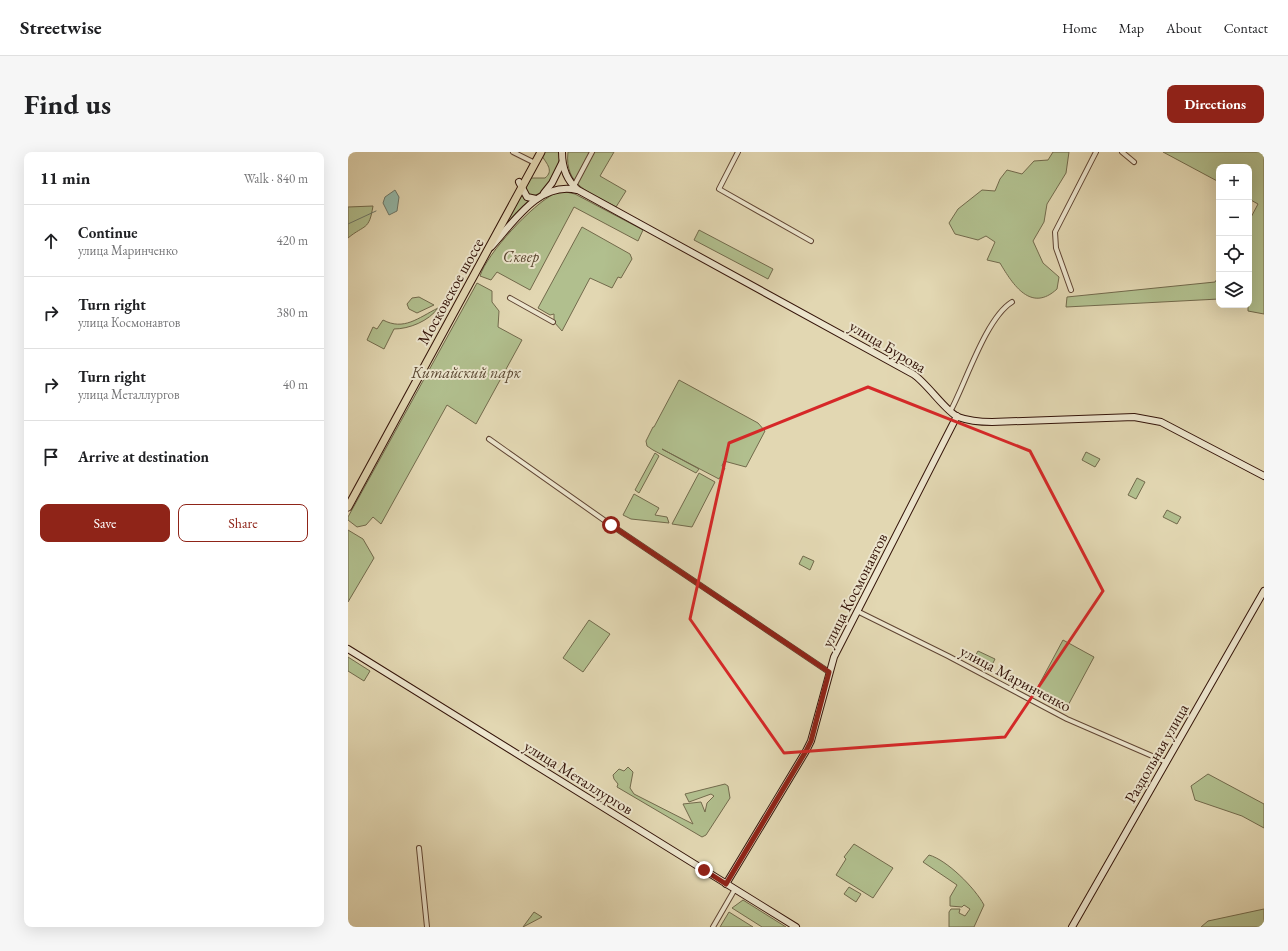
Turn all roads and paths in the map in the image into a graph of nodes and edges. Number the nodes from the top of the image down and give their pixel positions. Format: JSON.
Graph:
{"nodes":[{"id":1,"x":513,"y":152,"type":"edge"},
{"id":2,"x":536,"y":152,"type":"edge"},
{"id":3,"x":541,"y":152,"type":"edge"},
{"id":4,"x":562,"y":152,"type":"edge"},
{"id":5,"x":592,"y":152,"type":"edge"},
{"id":6,"x":738,"y":152,"type":"edge"},
{"id":7,"x":1096,"y":152,"type":"edge"},
{"id":8,"x":1122,"y":152,"type":"edge"},
{"id":9,"x":533,"y":162,"type":"junction"},
{"id":10,"x":1134,"y":162,"type":"dead end"},
{"id":11,"x":562,"y":163,"type":"junction"},
{"id":12,"x":520,"y":185,"type":"junction"},
{"id":13,"x":576,"y":188,"type":"junction"},
{"id":14,"x":544,"y":193,"type":"junction"},
{"id":15,"x":536,"y":199,"type":"junction"},
{"id":16,"x":812,"y":241,"type":"dead end"},
{"id":17,"x":489,"y":249,"type":"junction"},
{"id":18,"x":1071,"y":290,"type":"dead end"},
{"id":19,"x":510,"y":298,"type":"dead end"},
{"id":20,"x":1012,"y":302,"type":"dead end"},
{"id":21,"x":552,"y":322,"type":"dead end"},
{"id":22,"x":950,"y":410,"type":"junction"},
{"id":23,"x":957,"y":416,"type":"junction"},
{"id":24,"x":489,"y":438,"type":"dead end"},
{"id":25,"x":1264,"y":476,"type":"edge"},
{"id":26,"x":348,"y":499,"type":"edge"},
{"id":27,"x":348,"y":507,"type":"edge"},
{"id":28,"x":1264,"y":592,"type":"edge"},
{"id":29,"x":858,"y":611,"type":"junction"},
{"id":30,"x":348,"y":649,"type":"edge"},
{"id":31,"x":829,"y":672,"type":"junction"},
{"id":32,"x":1166,"y":762,"type":"junction"},
{"id":33,"x":419,"y":848,"type":"dead end"},
{"id":34,"x":726,"y":884,"type":"junction"},
{"id":35,"x":735,"y":889,"type":"junction"},
{"id":36,"x":427,"y":927,"type":"edge"},
{"id":37,"x":713,"y":927,"type":"edge"},
{"id":38,"x":796,"y":927,"type":"edge"},
{"id":39,"x":1072,"y":927,"type":"edge"}],
"edges":[{"from":1,"to":9,"type":"street"},
{"from":2,"to":9,"type":"main road","name":"Московское шоссе"},
{"from":3,"to":9,"type":"main road","name":"Московское шоссе"},
{"from":4,"to":11,"type":"main road"},
{"from":5,"to":13,"type":"street"},
{"from":6,"to":16,"type":"street"},
{"from":7,"to":18,"type":"street"},
{"from":8,"to":10,"type":"street"},
{"from":9,"to":12,"type":"main road","name":"Московское шоссе"},
{"from":11,"to":13,"type":"main road"},
{"from":11,"to":14,"type":"main road"},
{"from":12,"to":15,"type":"main road"},
{"from":12,"to":17,"type":"main road","name":"Московское шоссе"},
{"from":12,"to":26,"type":"main road","name":"Московское шоссе"},
{"from":13,"to":14,"type":"main road"},
{"from":13,"to":22,"type":"main road","name":"улица Бурова"},
{"from":14,"to":15,"type":"main road"},
{"from":15,"to":17,"type":"main road"},
{"from":17,"to":27,"type":"main road","name":"Московское шоссе"},
{"from":19,"to":21,"type":"street"},
{"from":20,"to":22,"type":"street"},
{"from":22,"to":23,"type":"main road","name":"улица Бурова"},
{"from":23,"to":25,"type":"main road","name":"улица Бурова"},
{"from":23,"to":29,"type":"main road","name":"улица Космонавтов"},
{"from":24,"to":31,"type":"street"},
{"from":28,"to":32,"type":"main road","name":"Раздольная улица"},
{"from":29,"to":31,"type":"main road","name":"улица Космонавтов"},
{"from":29,"to":32,"type":"street","name":"улица Маринченко"},
{"from":30,"to":34,"type":"main road","name":"улица Металлургов"},
{"from":31,"to":34,"type":"main road","name":"улица Космонавтов"},
{"from":32,"to":39,"type":"main road","name":"Раздольная улица"},
{"from":33,"to":36,"type":"street"},
{"from":34,"to":35,"type":"main road","name":"улица Металлургов"},
{"from":35,"to":37,"type":"street"},
{"from":35,"to":38,"type":"main road","name":"улица Металлургов"}]}
